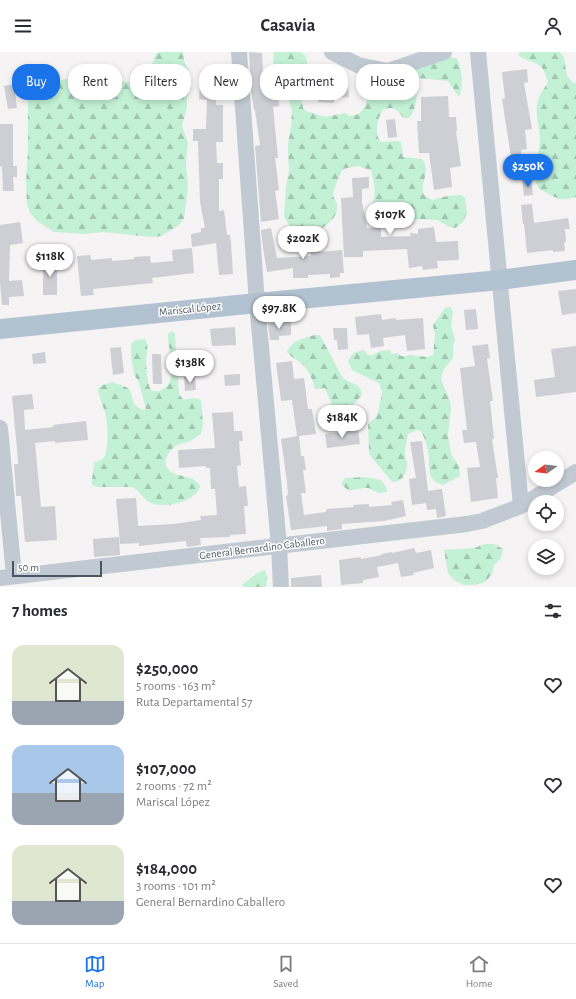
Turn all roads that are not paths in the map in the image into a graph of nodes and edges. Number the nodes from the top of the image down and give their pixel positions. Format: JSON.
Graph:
{"nodes":[{"id":1,"x":239,"y":52,"type":"edge"},
{"id":2,"x":332,"y":52,"type":"edge"},
{"id":3,"x":444,"y":52,"type":"edge"},
{"id":4,"x":478,"y":52,"type":"edge"},
{"id":5,"x":576,"y":270,"type":"edge"},
{"id":6,"x":500,"y":280,"type":"junction"},
{"id":7,"x":257,"y":303,"type":"junction"},
{"id":8,"x":0,"y":329,"type":"edge"},
{"id":9,"x":0,"y":428,"type":"edge"},
{"id":10,"x":576,"y":472,"type":"edge"},
{"id":11,"x":521,"y":506,"type":"junction"},
{"id":12,"x":279,"y":546,"type":"junction"},
{"id":13,"x":7,"y":577,"type":"edge"},
{"id":14,"x":281,"y":587,"type":"edge"}],
"edges":[{"from":1,"to":7,"type":"street"},
{"from":2,"to":3,"type":"street"},
{"from":4,"to":6,"type":"street"},
{"from":5,"to":6,"type":"main road","name":"Mariscal López"},
{"from":6,"to":7,"type":"main road","name":"Mariscal López"},
{"from":6,"to":11,"type":"street"},
{"from":7,"to":8,"type":"main road","name":"Mariscal López"},
{"from":7,"to":12,"type":"street"},
{"from":9,"to":13,"type":"street"},
{"from":10,"to":11,"type":"street","name":"General Bernardino Caballero"},
{"from":11,"to":12,"type":"street","name":"General Bernardino Caballero"},
{"from":12,"to":13,"type":"street","name":"General Bernardino Caballero"},
{"from":12,"to":14,"type":"street"}]}
